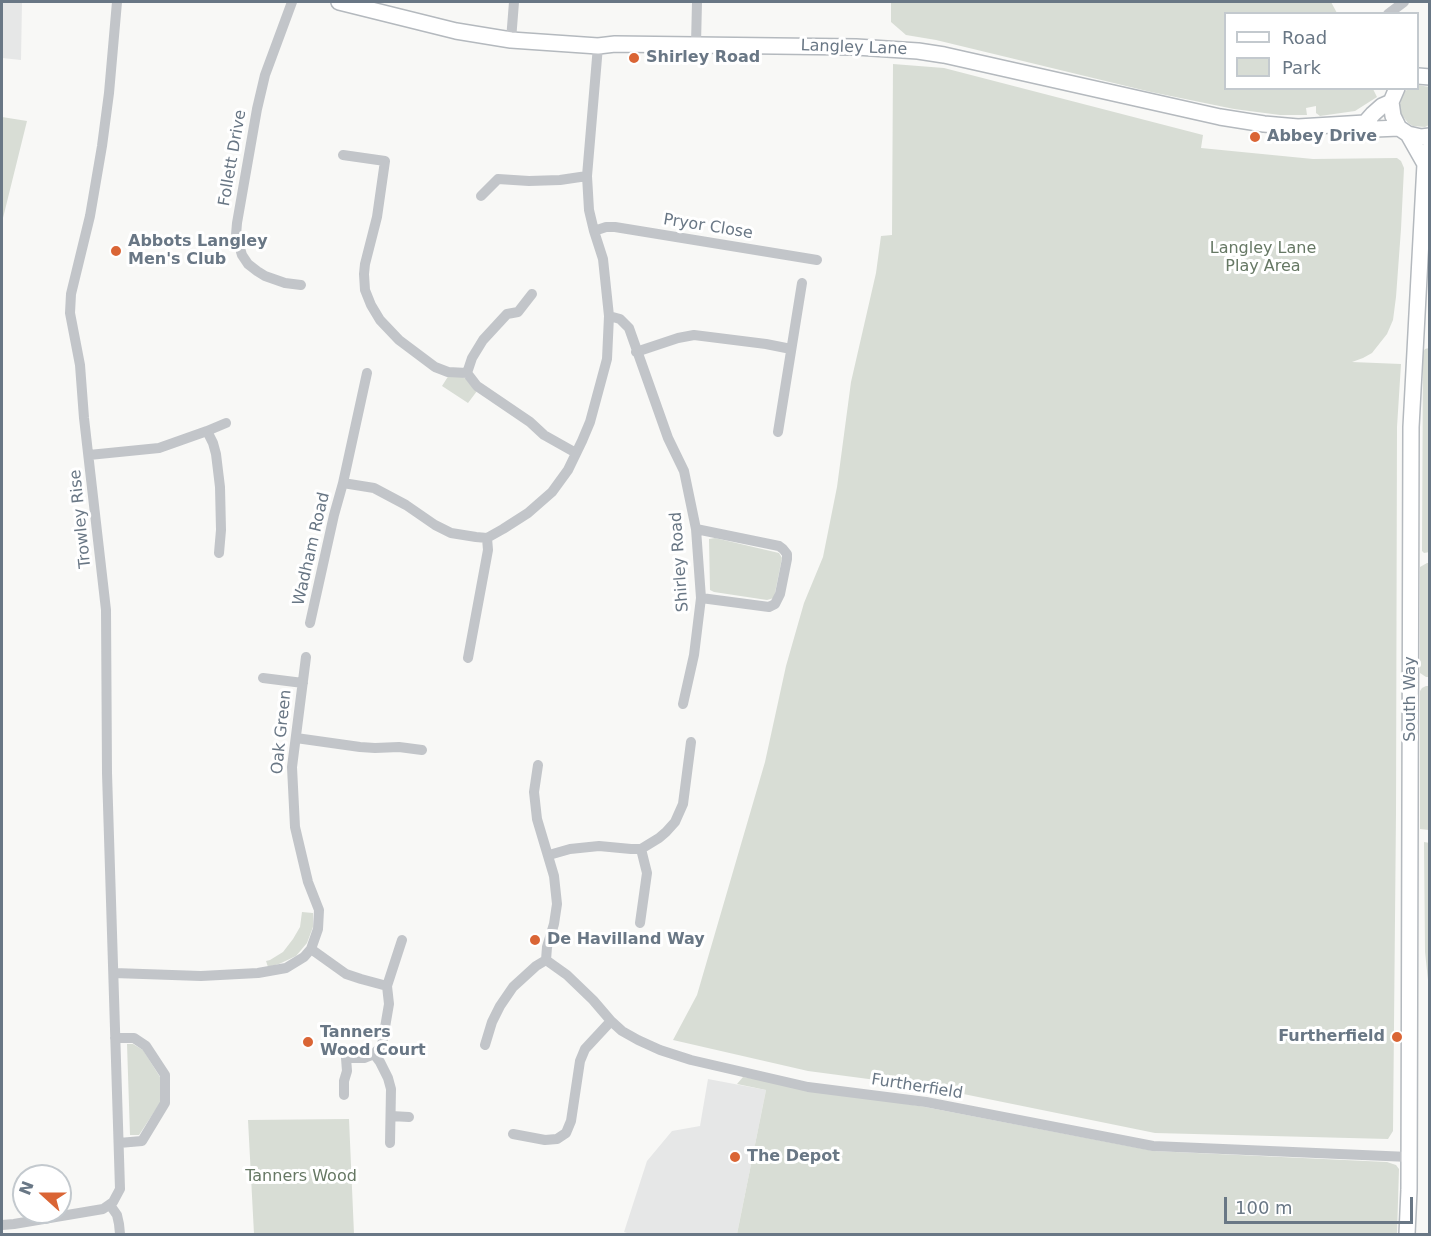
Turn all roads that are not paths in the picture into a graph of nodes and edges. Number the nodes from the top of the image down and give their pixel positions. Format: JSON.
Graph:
{"nodes":[{"id":1,"x":117,"y":2,"type":"edge"},
{"id":2,"x":292,"y":2,"type":"edge"},
{"id":3,"x":339,"y":2,"type":"edge"},
{"id":4,"x":514,"y":2,"type":"edge"},
{"id":5,"x":697,"y":2,"type":"edge"},
{"id":6,"x":1404,"y":2,"type":"edge"},
{"id":7,"x":1391,"y":12,"type":"edge"},
{"id":8,"x":511,"y":40,"type":"junction"},
{"id":9,"x":696,"y":44,"type":"junction"},
{"id":10,"x":597,"y":46,"type":"junction"},
{"id":11,"x":1394,"y":95,"type":"edge"},
{"id":12,"x":1365,"y":123,"type":"junction"},
{"id":13,"x":1403,"y":131,"type":"junction"},
{"id":14,"x":1430,"y":136,"type":"edge"},
{"id":15,"x":1430,"y":148,"type":"edge"},
{"id":16,"x":343,"y":155,"type":"dead end"},
{"id":17,"x":1425,"y":165,"type":"junction"},
{"id":18,"x":587,"y":176,"type":"junction"},
{"id":19,"x":481,"y":196,"type":"dead end"},
{"id":20,"x":594,"y":231,"type":"junction"},
{"id":21,"x":817,"y":260,"type":"dead end"},
{"id":22,"x":802,"y":283,"type":"dead end"},
{"id":23,"x":301,"y":285,"type":"dead end"},
{"id":24,"x":532,"y":294,"type":"dead end"},
{"id":25,"x":609,"y":316,"type":"junction"},
{"id":26,"x":791,"y":349,"type":"junction"},
{"id":27,"x":636,"y":352,"type":"junction"},
{"id":28,"x":368,"y":373,"type":"dead end"},
{"id":29,"x":467,"y":373,"type":"junction"},
{"id":30,"x":226,"y":423,"type":"dead end"},
{"id":31,"x":207,"y":431,"type":"junction"},
{"id":32,"x":778,"y":432,"type":"dead end"},
{"id":33,"x":576,"y":453,"type":"junction"},
{"id":34,"x":89,"y":455,"type":"junction"},
{"id":35,"x":344,"y":483,"type":"junction"},
{"id":36,"x":696,"y":529,"type":"junction"},
{"id":37,"x":487,"y":538,"type":"junction"},
{"id":38,"x":219,"y":553,"type":"dead end"},
{"id":39,"x":701,"y":598,"type":"junction"},
{"id":40,"x":310,"y":622,"type":"dead end"},
{"id":41,"x":306,"y":657,"type":"dead end"},
{"id":42,"x":468,"y":658,"type":"dead end"},
{"id":43,"x":263,"y":678,"type":"dead end"},
{"id":44,"x":303,"y":683,"type":"junction"},
{"id":45,"x":683,"y":704,"type":"dead end"},
{"id":46,"x":296,"y":738,"type":"junction"},
{"id":47,"x":691,"y":742,"type":"dead end"},
{"id":48,"x":422,"y":750,"type":"dead end"},
{"id":49,"x":538,"y":765,"type":"dead end"},
{"id":50,"x":641,"y":849,"type":"junction"},
{"id":51,"x":549,"y":855,"type":"junction"},
{"id":52,"x":640,"y":923,"type":"dead end"},
{"id":53,"x":402,"y":940,"type":"dead end"},
{"id":54,"x":311,"y":949,"type":"junction"},
{"id":55,"x":546,"y":960,"type":"junction"},
{"id":56,"x":114,"y":973,"type":"junction"},
{"id":57,"x":387,"y":986,"type":"junction"},
{"id":58,"x":611,"y":1022,"type":"junction"},
{"id":59,"x":115,"y":1038,"type":"junction"},
{"id":60,"x":485,"y":1045,"type":"dead end"},
{"id":61,"x":374,"y":1054,"type":"junction"},
{"id":62,"x":345,"y":1095,"type":"dead end"},
{"id":63,"x":391,"y":1116,"type":"junction"},
{"id":64,"x":410,"y":1117,"type":"dead end"},
{"id":65,"x":513,"y":1134,"type":"dead end"},
{"id":66,"x":119,"y":1143,"type":"junction"},
{"id":67,"x":390,"y":1143,"type":"dead end"},
{"id":68,"x":1409,"y":1157,"type":"junction"},
{"id":69,"x":110,"y":1205,"type":"junction"},
{"id":70,"x":2,"y":1225,"type":"edge"},
{"id":71,"x":120,"y":1234,"type":"edge"},
{"id":72,"x":1407,"y":1234,"type":"edge"}],
"edges":[{"from":1,"to":34,"type":"street","name":"Trowley Rise"},
{"from":2,"to":23,"type":"street","name":"Follett Drive"},
{"from":3,"to":8,"type":"street","name":"Langley Lane"},
{"from":4,"to":8,"type":"street"},
{"from":5,"to":9,"type":"street"},
{"from":6,"to":7,"type":"street"},
{"from":8,"to":10,"type":"street","name":"Langley Lane"},
{"from":9,"to":10,"type":"street","name":"Langley Lane"},
{"from":9,"to":12,"type":"street","name":"Langley Lane"},
{"from":10,"to":18,"type":"street"},
{"from":11,"to":12,"type":"street"},
{"from":11,"to":13,"type":"street"},
{"from":12,"to":13,"type":"street","name":"Langley Lane"},
{"from":13,"to":14,"type":"street","name":"Langley Lane"},
{"from":13,"to":17,"type":"street"},
{"from":15,"to":17,"type":"street","name":"South Way"},
{"from":16,"to":29,"type":"street"},
{"from":17,"to":68,"type":"street","name":"South Way"},
{"from":18,"to":19,"type":"street"},
{"from":18,"to":20,"type":"street"},
{"from":20,"to":21,"type":"street","name":"Pryor Close"},
{"from":20,"to":25,"type":"street"},
{"from":22,"to":26,"type":"street"},
{"from":24,"to":29,"type":"street"},
{"from":25,"to":27,"type":"street","name":"Shirley Road"},
{"from":25,"to":33,"type":"street"},
{"from":26,"to":27,"type":"street"},
{"from":26,"to":32,"type":"street"},
{"from":27,"to":36,"type":"street","name":"Shirley Road"},
{"from":28,"to":35,"type":"street","name":"Wadham Road"},
{"from":29,"to":33,"type":"street"},
{"from":30,"to":31,"type":"street"},
{"from":31,"to":34,"type":"street"},
{"from":31,"to":38,"type":"street"},
{"from":33,"to":37,"type":"street"},
{"from":34,"to":56,"type":"street","name":"Trowley Rise"},
{"from":35,"to":37,"type":"street"},
{"from":35,"to":40,"type":"street","name":"Wadham Road"},
{"from":36,"to":39,"type":"street","name":"Shirley Road"},
{"from":36,"to":39,"type":"street"},
{"from":37,"to":42,"type":"street"},
{"from":39,"to":45,"type":"street","name":"Shirley Road"},
{"from":41,"to":44,"type":"street","name":"Oak Green"},
{"from":43,"to":44,"type":"street"},
{"from":44,"to":46,"type":"street","name":"Oak Green"},
{"from":46,"to":48,"type":"street"},
{"from":46,"to":54,"type":"street","name":"Oak Green"},
{"from":47,"to":50,"type":"street"},
{"from":49,"to":51,"type":"street"},
{"from":50,"to":51,"type":"street"},
{"from":50,"to":52,"type":"street"},
{"from":51,"to":55,"type":"street"},
{"from":53,"to":57,"type":"street"},
{"from":54,"to":56,"type":"street"},
{"from":54,"to":57,"type":"street"},
{"from":55,"to":58,"type":"street","name":"Furtherfield"},
{"from":55,"to":60,"type":"street"},
{"from":56,"to":59,"type":"street","name":"Trowley Rise"},
{"from":57,"to":61,"type":"street"},
{"from":58,"to":65,"type":"street"},
{"from":58,"to":68,"type":"street","name":"Furtherfield"},
{"from":59,"to":66,"type":"street","name":"Trowley Rise"},
{"from":59,"to":66,"type":"street"},
{"from":61,"to":62,"type":"street"},
{"from":61,"to":63,"type":"street"},
{"from":63,"to":64,"type":"street"},
{"from":63,"to":67,"type":"street"},
{"from":66,"to":69,"type":"street","name":"Trowley Rise"},
{"from":68,"to":72,"type":"street","name":"South Way"},
{"from":69,"to":70,"type":"street"},
{"from":69,"to":71,"type":"street"}]}
